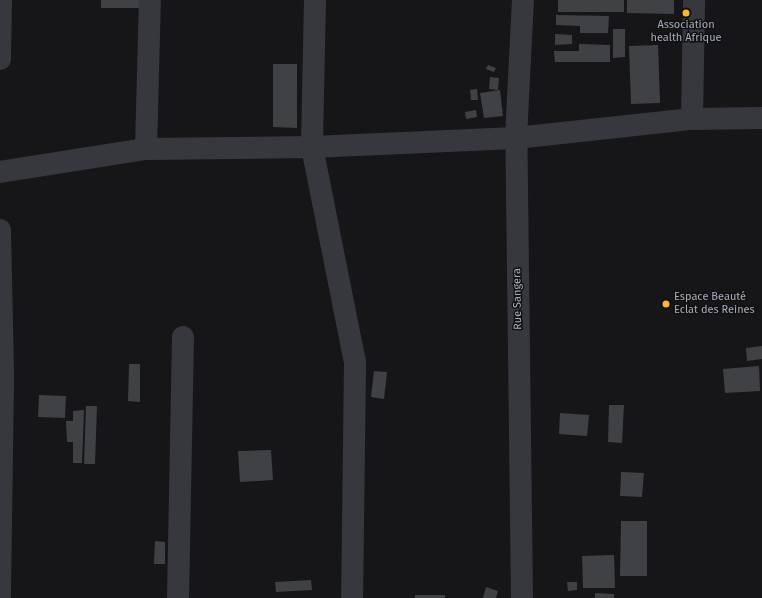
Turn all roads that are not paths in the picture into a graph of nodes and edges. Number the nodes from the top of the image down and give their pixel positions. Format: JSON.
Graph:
{"nodes":[{"id":1,"x":1,"y":0,"type":"edge"},
{"id":2,"x":150,"y":0,"type":"edge"},
{"id":3,"x":315,"y":0,"type":"edge"},
{"id":4,"x":523,"y":0,"type":"edge"},
{"id":5,"x":694,"y":0,"type":"edge"},
{"id":6,"x":0,"y":59,"type":"edge"},
{"id":7,"x":762,"y":118,"type":"edge"},
{"id":8,"x":692,"y":119,"type":"junction"},
{"id":9,"x":516,"y":138,"type":"junction"},
{"id":10,"x":312,"y":147,"type":"junction"},
{"id":11,"x":146,"y":150,"type":"junction"},
{"id":12,"x":0,"y":172,"type":"edge"},
{"id":13,"x":0,"y":230,"type":"edge"},
{"id":14,"x":183,"y":337,"type":"dead end"},
{"id":15,"x":0,"y":598,"type":"edge"},
{"id":16,"x":178,"y":598,"type":"edge"},
{"id":17,"x":352,"y":598,"type":"edge"},
{"id":18,"x":522,"y":598,"type":"edge"}],
"edges":[{"from":1,"to":6,"type":"street"},
{"from":2,"to":11,"type":"street"},
{"from":3,"to":10,"type":"street"},
{"from":4,"to":9,"type":"street","name":"Rue Sangera"},
{"from":5,"to":8,"type":"street"},
{"from":7,"to":8,"type":"street"},
{"from":8,"to":9,"type":"street"},
{"from":9,"to":10,"type":"street"},
{"from":9,"to":18,"type":"street","name":"Rue Sangera"},
{"from":10,"to":11,"type":"street"},
{"from":10,"to":17,"type":"street"},
{"from":11,"to":12,"type":"street"},
{"from":13,"to":15,"type":"street"},
{"from":14,"to":16,"type":"street"}]}
